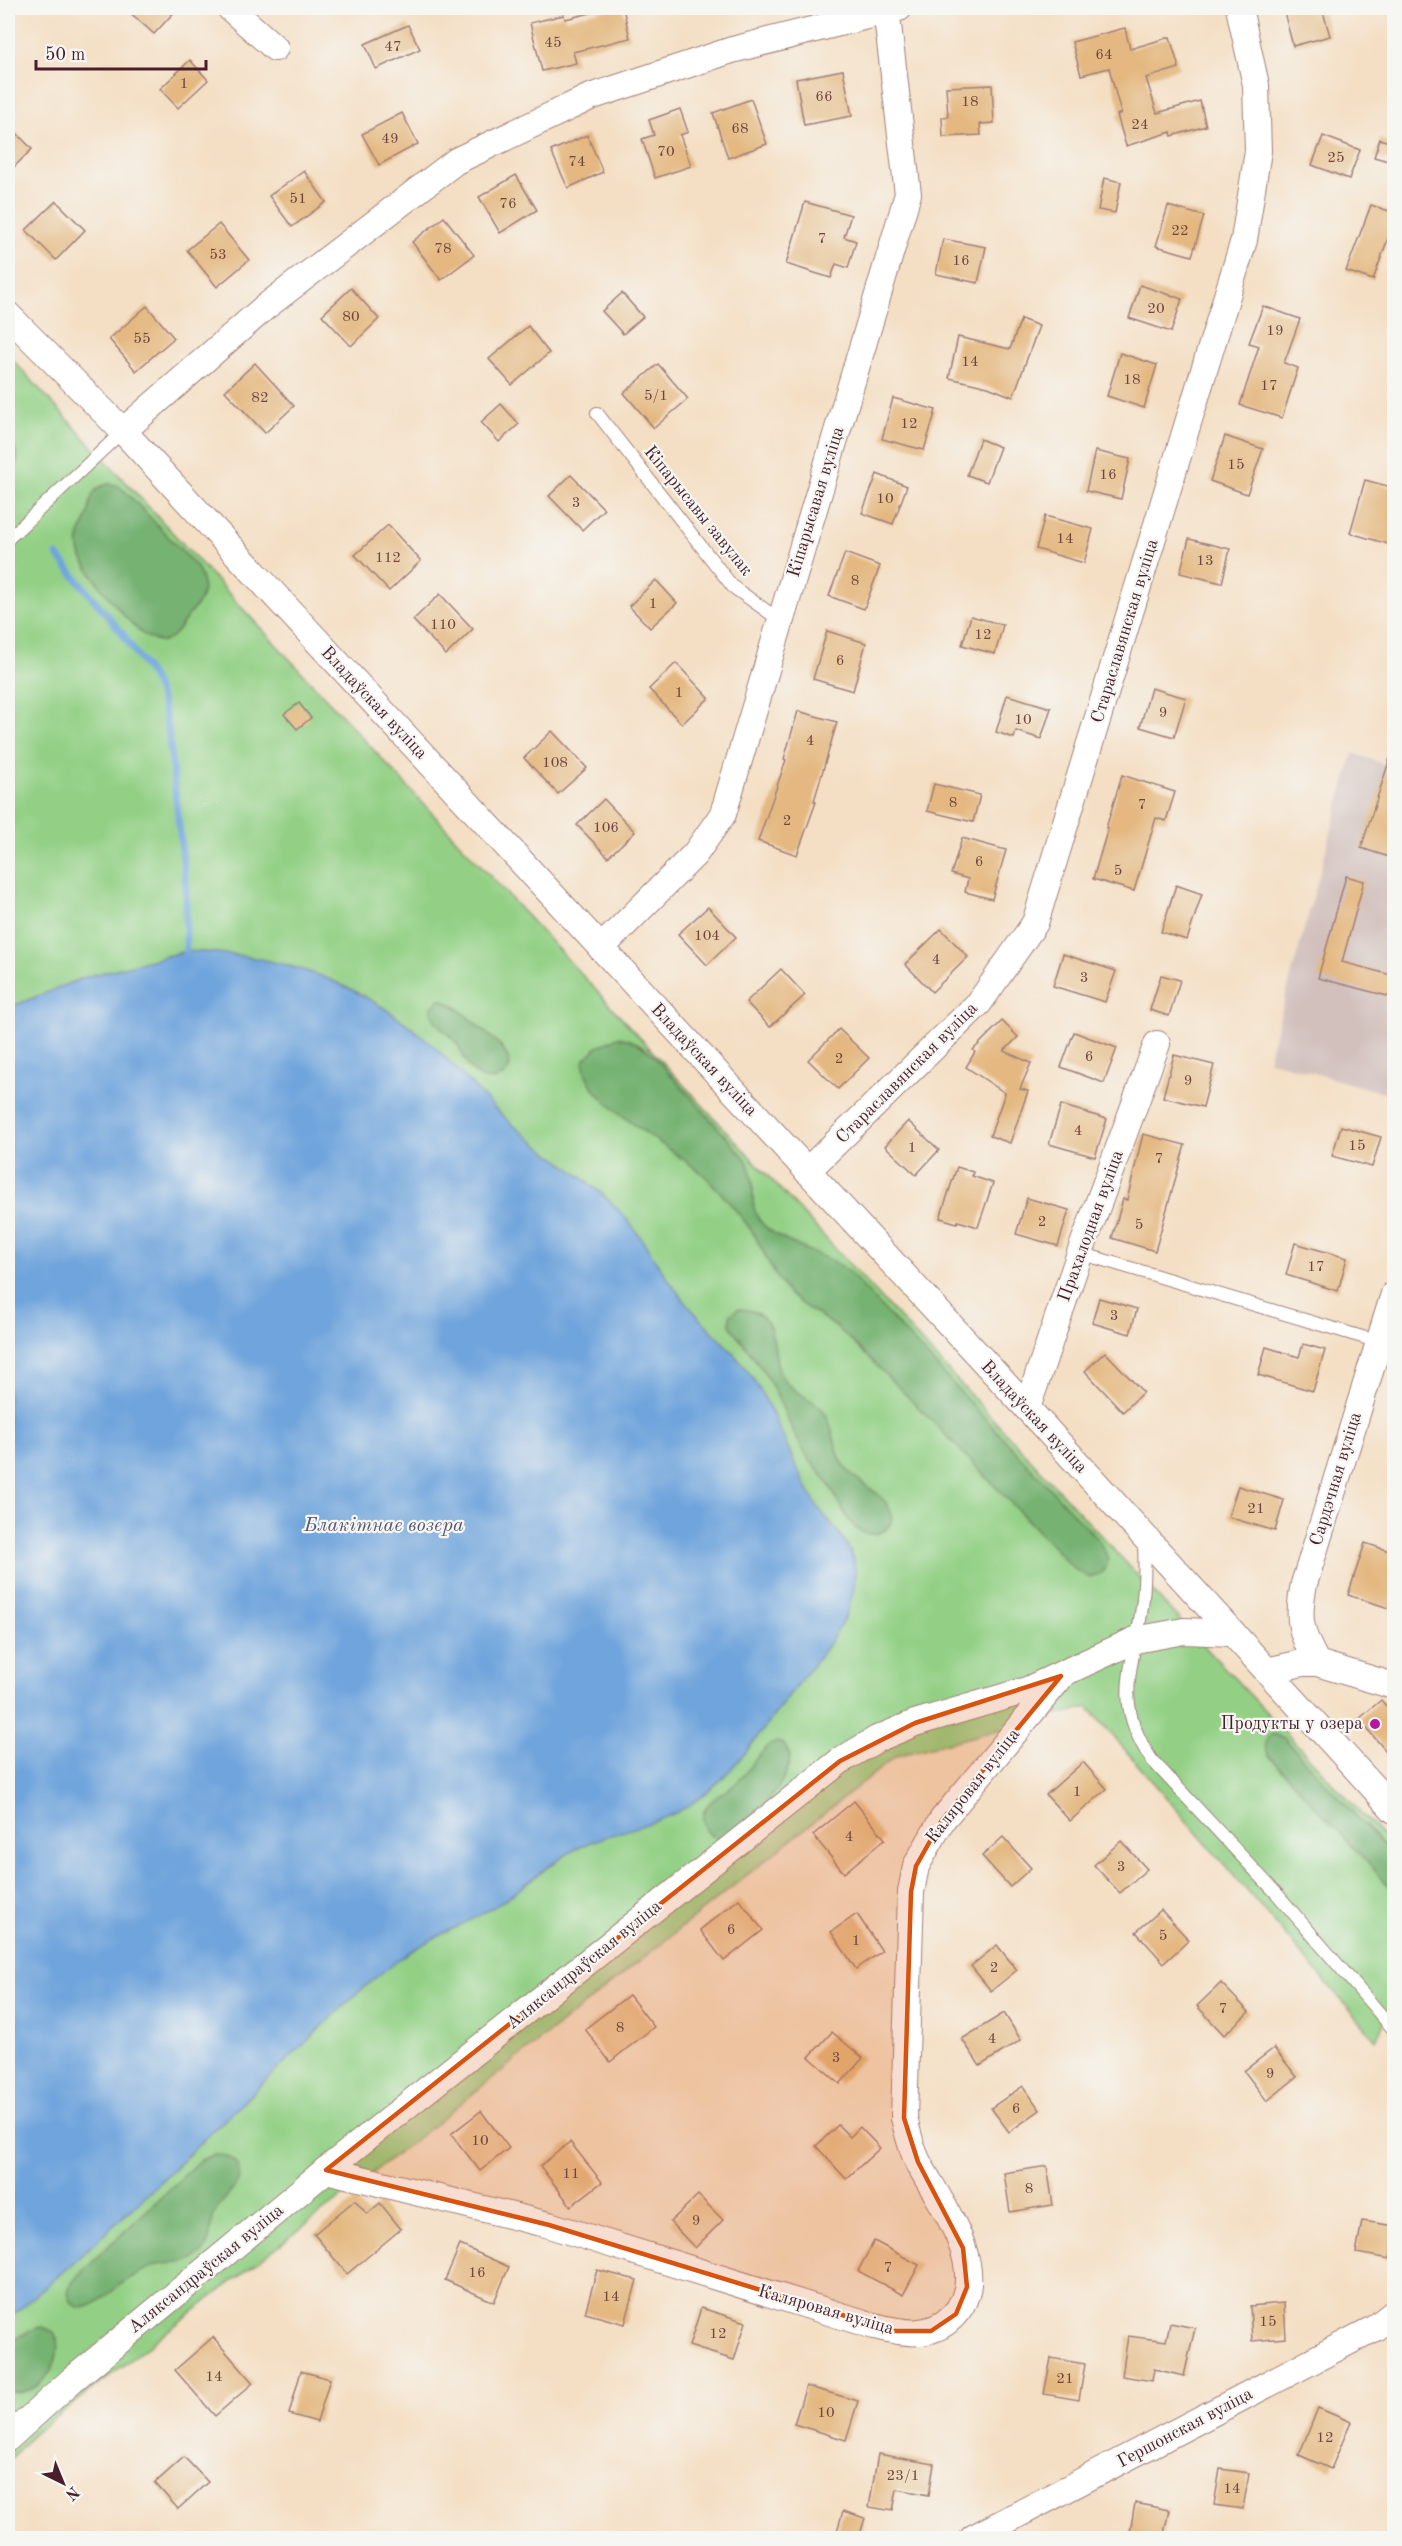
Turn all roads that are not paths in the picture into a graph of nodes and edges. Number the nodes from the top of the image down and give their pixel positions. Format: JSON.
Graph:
{"nodes":[{"id":1,"x":230,"y":8,"type":"edge"},
{"id":2,"x":890,"y":8,"type":"edge"},
{"id":3,"x":1239,"y":8,"type":"edge"},
{"id":4,"x":275,"y":48,"type":"dead end"},
{"id":5,"x":8,"y":315,"type":"edge"},
{"id":6,"x":597,"y":413,"type":"dead end"},
{"id":7,"x":123,"y":431,"type":"junction"},
{"id":8,"x":8,"y":539,"type":"edge"},
{"id":9,"x":781,"y":621,"type":"junction"},
{"id":10,"x":601,"y":948,"type":"junction"},
{"id":11,"x":1157,"y":1044,"type":"dead end"},
{"id":12,"x":807,"y":1171,"type":"junction"},
{"id":13,"x":1080,"y":1253,"type":"junction"},
{"id":14,"x":1395,"y":1294,"type":"edge"},
{"id":15,"x":1380,"y":1342,"type":"junction"},
{"id":16,"x":1027,"y":1408,"type":"junction"},
{"id":17,"x":1144,"y":1536,"type":"junction"},
{"id":18,"x":1233,"y":1633,"type":"junction"},
{"id":19,"x":1136,"y":1640,"type":"junction"},
{"id":20,"x":1317,"y":1663,"type":"junction"},
{"id":21,"x":1267,"y":1671,"type":"junction"},
{"id":22,"x":1061,"y":1676,"type":"junction"},
{"id":23,"x":1395,"y":1686,"type":"edge"},
{"id":24,"x":1395,"y":1810,"type":"edge"},
{"id":25,"x":1395,"y":2030,"type":"edge"},
{"id":26,"x":326,"y":2170,"type":"junction"},
{"id":27,"x":1395,"y":2313,"type":"edge"},
{"id":28,"x":8,"y":2438,"type":"edge"},
{"id":29,"x":973,"y":2538,"type":"edge"}],
"edges":[{"from":1,"to":4,"type":"street"},
{"from":2,"to":7,"type":"street"},
{"from":2,"to":9,"type":"street","name":"Кіпарысавая вуліца"},
{"from":3,"to":12,"type":"street","name":"Стараславянская вуліца"},
{"from":5,"to":7,"type":"street","name":"Владаўская вуліца"},
{"from":6,"to":9,"type":"lane","name":"Кіпарысавы завулак"},
{"from":7,"to":8,"type":"lane"},
{"from":7,"to":10,"type":"street","name":"Владаўская вуліца"},
{"from":9,"to":10,"type":"street","name":"Кіпарысавая вуліца"},
{"from":10,"to":12,"type":"street","name":"Владаўская вуліца"},
{"from":11,"to":13,"type":"street","name":"Прахалодная вуліца"},
{"from":12,"to":16,"type":"street","name":"Владаўская вуліца"},
{"from":13,"to":15,"type":"lane"},
{"from":13,"to":16,"type":"street","name":"Прахалодная вуліца"},
{"from":14,"to":15,"type":"street","name":"Сардэчная вуліца"},
{"from":15,"to":20,"type":"street","name":"Сардэчная вуліца"},
{"from":16,"to":17,"type":"street","name":"Владаўская вуліца"},
{"from":17,"to":18,"type":"street","name":"Владаўская вуліца"},
{"from":17,"to":19,"type":"lane"},
{"from":18,"to":19,"type":"street","name":"Аляксандраўская вуліца"},
{"from":18,"to":21,"type":"street","name":"Владаўская вуліца"},
{"from":19,"to":22,"type":"street","name":"Аляксандраўская вуліца"},
{"from":19,"to":25,"type":"lane"},
{"from":20,"to":21,"type":"street"},
{"from":20,"to":23,"type":"street"},
{"from":21,"to":24,"type":"street","name":"Владаўская вуліца"},
{"from":22,"to":26,"type":"street","name":"Аляксандраўская вуліца"},
{"from":22,"to":26,"type":"street","name":"Каляровая вуліца"},
{"from":26,"to":28,"type":"street","name":"Аляксандраўская вуліца"},
{"from":27,"to":29,"type":"street","name":"Гершонская вуліца"}]}
